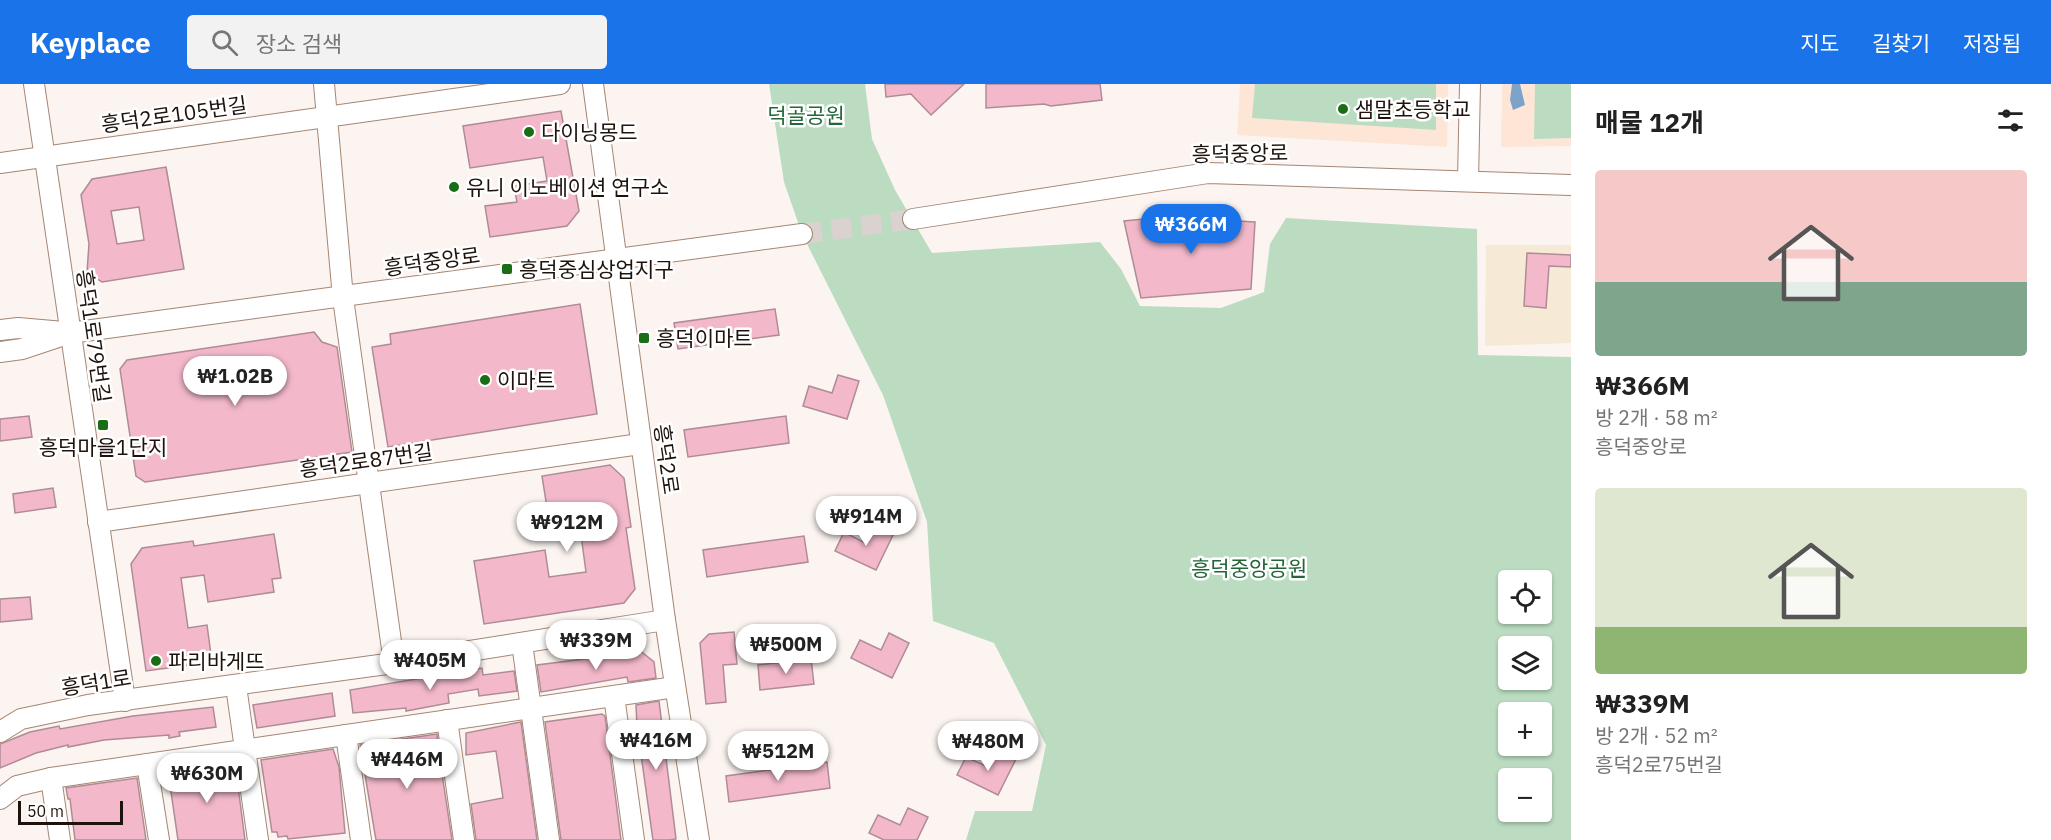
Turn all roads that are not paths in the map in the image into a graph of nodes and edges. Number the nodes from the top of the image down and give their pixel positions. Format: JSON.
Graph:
{"nodes":[{"id":1,"x":34,"y":84,"type":"edge"},
{"id":2,"x":324,"y":84,"type":"edge"},
{"id":3,"x":560,"y":84,"type":"edge"},
{"id":4,"x":593,"y":84,"type":"edge"},
{"id":5,"x":1470,"y":84,"type":"edge"},
{"id":6,"x":328,"y":117,"type":"junction"},
{"id":7,"x":44,"y":156,"type":"junction"},
{"id":8,"x":0,"y":163,"type":"edge"},
{"id":9,"x":1468,"y":181,"type":"junction"},
{"id":10,"x":1571,"y":185,"type":"edge"},
{"id":11,"x":913,"y":219,"type":"tunnel mouth"},
{"id":12,"x":802,"y":234,"type":"tunnel mouth"},
{"id":13,"x":615,"y":259,"type":"junction"},
{"id":14,"x":344,"y":298,"type":"junction"},
{"id":15,"x":0,"y":330,"type":"edge"},
{"id":16,"x":70,"y":333,"type":"junction"},
{"id":17,"x":0,"y":352,"type":"edge"},
{"id":18,"x":640,"y":444,"type":"junction"},
{"id":19,"x":369,"y":485,"type":"junction"},
{"id":20,"x":98,"y":522,"type":"junction"},
{"id":21,"x":665,"y":620,"type":"junction"},
{"id":22,"x":522,"y":643,"type":"junction"},
{"id":23,"x":394,"y":663,"type":"junction"},
{"id":24,"x":236,"y":686,"type":"junction"},
{"id":25,"x":675,"y":687,"type":"junction"},
{"id":26,"x":614,"y":696,"type":"junction"},
{"id":27,"x":126,"y":701,"type":"junction"},
{"id":28,"x":530,"y":708,"type":"junction"},
{"id":29,"x":447,"y":720,"type":"junction"},
{"id":30,"x":0,"y":732,"type":"edge"},
{"id":31,"x":346,"y":735,"type":"junction"},
{"id":32,"x":245,"y":750,"type":"junction"},
{"id":33,"x":147,"y":764,"type":"junction"},
{"id":34,"x":51,"y":778,"type":"junction"},
{"id":35,"x":0,"y":800,"type":"edge"},
{"id":36,"x":60,"y":840,"type":"edge"},
{"id":37,"x":159,"y":840,"type":"edge"},
{"id":38,"x":258,"y":840,"type":"edge"},
{"id":39,"x":361,"y":840,"type":"edge"},
{"id":40,"x":464,"y":840,"type":"edge"},
{"id":41,"x":549,"y":840,"type":"edge"},
{"id":42,"x":634,"y":840,"type":"edge"},
{"id":43,"x":699,"y":840,"type":"edge"}],
"edges":[{"from":1,"to":7,"type":"street","name":"흥덕1로79번길"},
{"from":2,"to":6,"type":"street"},
{"from":3,"to":6,"type":"street","name":"흥덕2로105번길"},
{"from":4,"to":13,"type":"street","name":"흥덕2로"},
{"from":5,"to":9,"type":"street"},
{"from":6,"to":7,"type":"street","name":"흥덕2로105번길"},
{"from":6,"to":14,"type":"street"},
{"from":7,"to":8,"type":"street","name":"흥덕2로105번길"},
{"from":7,"to":16,"type":"street","name":"흥덕1로79번길"},
{"from":9,"to":10,"type":"street","name":"흥덕중앙로"},
{"from":9,"to":11,"type":"street","name":"흥덕중앙로"},
{"from":12,"to":13,"type":"street","name":"흥덕중앙로"},
{"from":13,"to":14,"type":"street","name":"흥덕중앙로"},
{"from":13,"to":18,"type":"street","name":"흥덕2로"},
{"from":14,"to":16,"type":"street","name":"흥덕중앙로"},
{"from":14,"to":19,"type":"street"},
{"from":15,"to":16,"type":"street","name":"흥덕중앙로"},
{"from":16,"to":17,"type":"street","name":"흥덕중앙로"},
{"from":16,"to":20,"type":"street","name":"흥덕1로79번길"},
{"from":18,"to":19,"type":"street","name":"흥덕2로87번길"},
{"from":18,"to":21,"type":"street","name":"흥덕2로"},
{"from":19,"to":20,"type":"street","name":"흥덕2로87번길"},
{"from":19,"to":23,"type":"street"},
{"from":20,"to":27,"type":"street","name":"흥덕1로79번길"},
{"from":21,"to":22,"type":"street","name":"흥덕1로"},
{"from":21,"to":25,"type":"street","name":"흥덕2로"},
{"from":22,"to":23,"type":"street","name":"흥덕1로"},
{"from":22,"to":28,"type":"street"},
{"from":23,"to":24,"type":"street","name":"흥덕1로"},
{"from":24,"to":27,"type":"street","name":"흥덕1로"},
{"from":24,"to":32,"type":"street"},
{"from":25,"to":26,"type":"street"},
{"from":25,"to":43,"type":"street","name":"흥덕2로"},
{"from":26,"to":28,"type":"street"},
{"from":26,"to":42,"type":"street"},
{"from":27,"to":30,"type":"street","name":"흥덕1로"},
{"from":28,"to":29,"type":"street"},
{"from":28,"to":41,"type":"street"},
{"from":29,"to":31,"type":"street"},
{"from":29,"to":40,"type":"street"},
{"from":31,"to":32,"type":"street"},
{"from":31,"to":39,"type":"street"},
{"from":32,"to":33,"type":"street"},
{"from":32,"to":38,"type":"street"},
{"from":33,"to":34,"type":"street"},
{"from":33,"to":37,"type":"street"},
{"from":34,"to":35,"type":"street"},
{"from":34,"to":36,"type":"street"}]}
